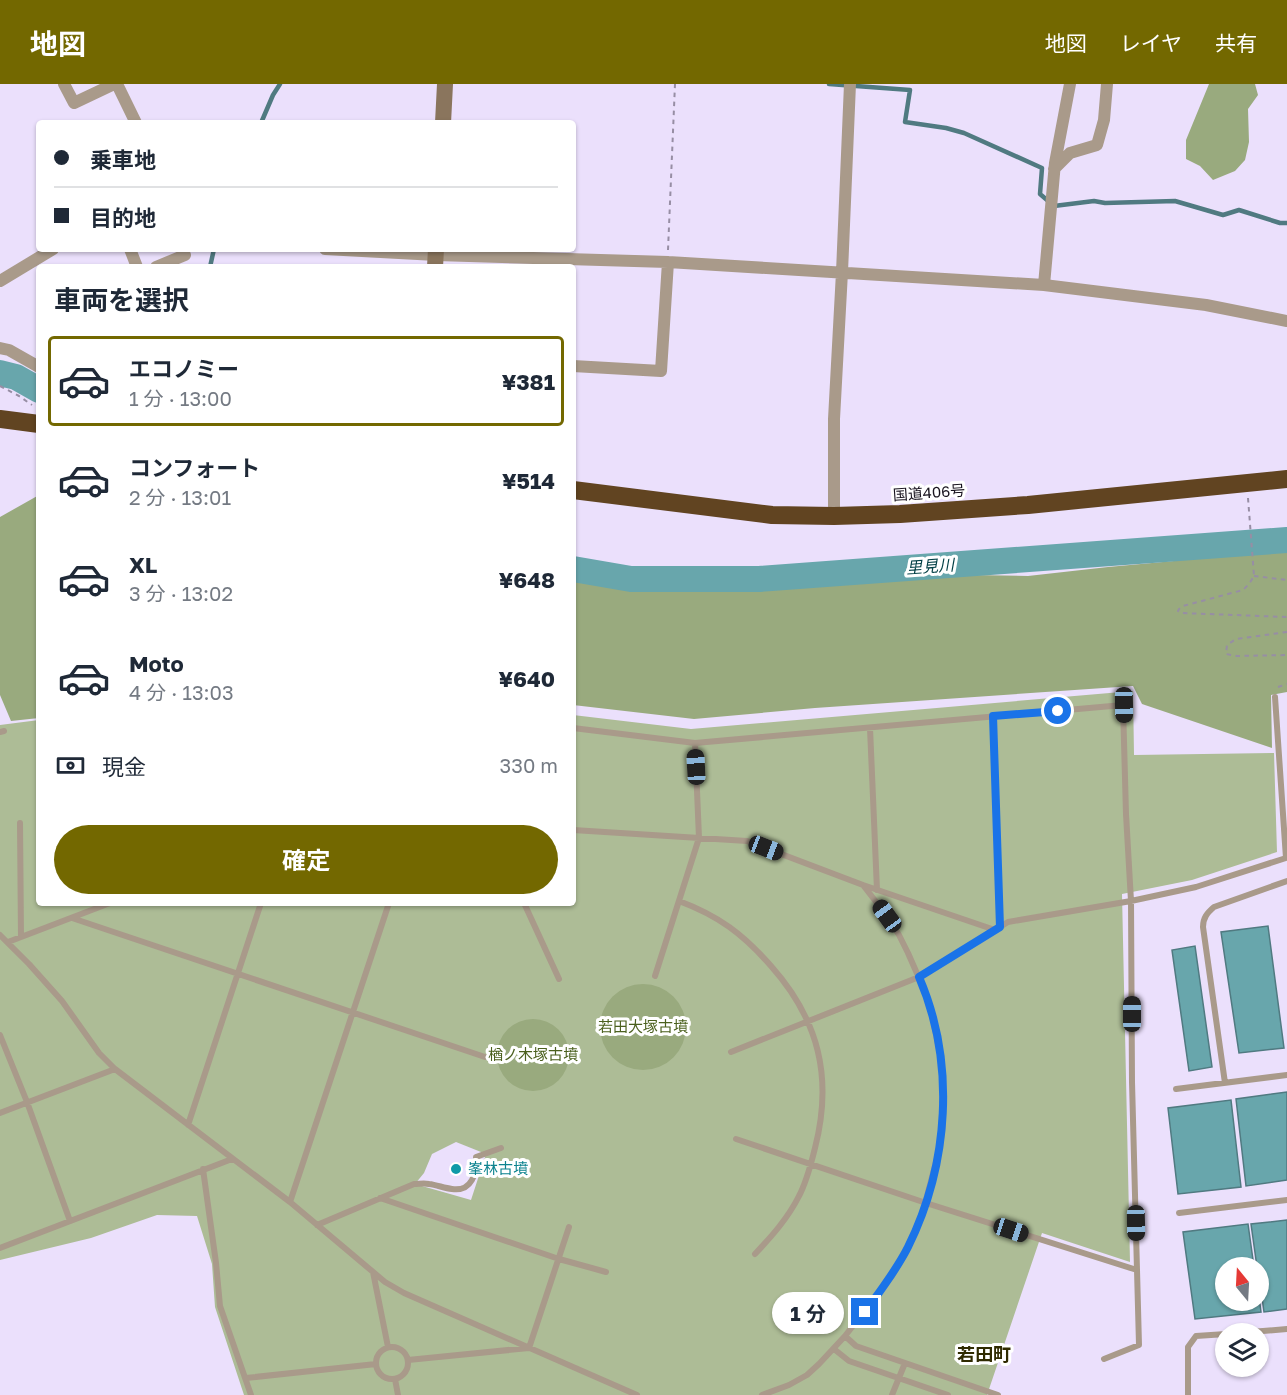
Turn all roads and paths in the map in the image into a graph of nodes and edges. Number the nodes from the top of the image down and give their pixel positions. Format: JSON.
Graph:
{"nodes":[{"id":1,"x":64,"y":84,"type":"edge"},
{"id":2,"x":116,"y":84,"type":"edge"},
{"id":3,"x":445,"y":84,"type":"edge"},
{"id":4,"x":675,"y":84,"type":"edge"},
{"id":5,"x":850,"y":84,"type":"edge"},
{"id":6,"x":1071,"y":84,"type":"edge"},
{"id":7,"x":1107,"y":84,"type":"edge"},
{"id":8,"x":134,"y":120,"type":"edge"},
{"id":9,"x":443,"y":120,"type":"edge"},
{"id":10,"x":1054,"y":169,"type":"junction"},
{"id":11,"x":47,"y":252,"type":"edge"},
{"id":12,"x":367,"y":252,"type":"edge"},
{"id":13,"x":185,"y":255,"type":"dead end"},
{"id":14,"x":436,"y":257,"type":"edge"},
{"id":15,"x":668,"y":262,"type":"junction"},
{"id":16,"x":163,"y":264,"type":"edge"},
{"id":17,"x":842,"y":272,"type":"junction"},
{"id":18,"x":0,"y":281,"type":"edge"},
{"id":19,"x":1044,"y":285,"type":"junction"},
{"id":20,"x":1287,"y":321,"type":"edge"},
{"id":21,"x":0,"y":348,"type":"edge"},
{"id":22,"x":36,"y":365,"type":"edge"},
{"id":23,"x":576,"y":366,"type":"edge"},
{"id":24,"x":0,"y":386,"type":"edge"},
{"id":25,"x":32,"y":405,"type":"dead end"},
{"id":26,"x":0,"y":419,"type":"edge"},
{"id":27,"x":36,"y":423,"type":"edge"},
{"id":28,"x":1287,"y":479,"type":"edge"},
{"id":29,"x":1248,"y":483,"type":"junction"},
{"id":30,"x":576,"y":490,"type":"edge"},
{"id":31,"x":834,"y":516,"type":"junction"},
{"id":32,"x":1254,"y":576,"type":"junction"},
{"id":33,"x":1287,"y":580,"type":"edge"},
{"id":34,"x":1287,"y":617,"type":"edge"},
{"id":35,"x":1287,"y":632,"type":"edge"},
{"id":36,"x":1287,"y":655,"type":"edge"},
{"id":37,"x":1275,"y":697,"type":"dead end"},
{"id":38,"x":993,"y":716,"type":"junction"},
{"id":39,"x":576,"y":728,"type":"edge"},
{"id":40,"x":870,"y":728,"type":"junction"},
{"id":41,"x":695,"y":743,"type":"junction"},
{"id":42,"x":1284,"y":791,"type":"edge"},
{"id":43,"x":20,"y":823,"type":"dead end"},
{"id":44,"x":576,"y":830,"type":"edge"},
{"id":45,"x":699,"y":838,"type":"junction"},
{"id":46,"x":1286,"y":858,"type":"edge"},
{"id":47,"x":1287,"y":881,"type":"edge"},
{"id":48,"x":863,"y":885,"type":"junction"},
{"id":49,"x":878,"y":890,"type":"junction"},
{"id":50,"x":679,"y":901,"type":"junction"},
{"id":51,"x":1131,"y":901,"type":"junction"},
{"id":52,"x":102,"y":906,"type":"edge"},
{"id":53,"x":260,"y":906,"type":"edge"},
{"id":54,"x":387,"y":906,"type":"edge"},
{"id":55,"x":525,"y":906,"type":"edge"},
{"id":56,"x":72,"y":918,"type":"junction"},
{"id":57,"x":998,"y":929,"type":"junction"},
{"id":58,"x":0,"y":935,"type":"edge"},
{"id":59,"x":21,"y":937,"type":"junction"},
{"id":60,"x":8,"y":942,"type":"junction"},
{"id":61,"x":239,"y":975,"type":"junction"},
{"id":62,"x":655,"y":976,"type":"dead end"},
{"id":63,"x":919,"y":977,"type":"junction"},
{"id":64,"x":559,"y":979,"type":"dead end"},
{"id":65,"x":352,"y":1013,"type":"junction"},
{"id":66,"x":808,"y":1021,"type":"junction"},
{"id":67,"x":0,"y":1035,"type":"edge"},
{"id":68,"x":731,"y":1052,"type":"dead end"},
{"id":69,"x":484,"y":1057,"type":"dead end"},
{"id":70,"x":115,"y":1069,"type":"junction"},
{"id":71,"x":1287,"y":1075,"type":"edge"},
{"id":72,"x":1225,"y":1083,"type":"junction"},
{"id":73,"x":1176,"y":1089,"type":"dead end"},
{"id":74,"x":27,"y":1102,"type":"junction"},
{"id":75,"x":0,"y":1113,"type":"edge"},
{"id":76,"x":188,"y":1125,"type":"junction"},
{"id":77,"x":736,"y":1139,"type":"dead end"},
{"id":78,"x":501,"y":1148,"type":"dead end"},
{"id":79,"x":232,"y":1159,"type":"junction"},
{"id":80,"x":811,"y":1164,"type":"junction"},
{"id":81,"x":203,"y":1169,"type":"junction"},
{"id":82,"x":380,"y":1198,"type":"junction"},
{"id":83,"x":1287,"y":1200,"type":"edge"},
{"id":84,"x":290,"y":1202,"type":"junction"},
{"id":85,"x":926,"y":1203,"type":"junction"},
{"id":86,"x":1179,"y":1213,"type":"dead end"},
{"id":87,"x":70,"y":1221,"type":"junction"},
{"id":88,"x":317,"y":1225,"type":"junction"},
{"id":89,"x":569,"y":1227,"type":"dead end"},
{"id":90,"x":0,"y":1248,"type":"edge"},
{"id":91,"x":755,"y":1254,"type":"dead end"},
{"id":92,"x":559,"y":1258,"type":"junction"},
{"id":93,"x":1137,"y":1270,"type":"junction"},
{"id":94,"x":373,"y":1272,"type":"junction"},
{"id":95,"x":606,"y":1272,"type":"dead end"},
{"id":96,"x":1287,"y":1329,"type":"edge"},
{"id":97,"x":1269,"y":1330,"type":"edge"},
{"id":98,"x":1215,"y":1335,"type":"edge"},
{"id":99,"x":844,"y":1336,"type":"junction"},
{"id":100,"x":388,"y":1347,"type":"junction"},
{"id":101,"x":529,"y":1348,"type":"junction"},
{"id":102,"x":834,"y":1349,"type":"junction"},
{"id":103,"x":1104,"y":1359,"type":"dead end"},
{"id":104,"x":408,"y":1360,"type":"junction"},
{"id":105,"x":905,"y":1363,"type":"junction"},
{"id":106,"x":376,"y":1364,"type":"junction"},
{"id":107,"x":246,"y":1378,"type":"junction"},
{"id":108,"x":898,"y":1378,"type":"junction"},
{"id":109,"x":395,"y":1379,"type":"junction"},
{"id":110,"x":251,"y":1395,"type":"edge"},
{"id":111,"x":398,"y":1395,"type":"edge"},
{"id":112,"x":637,"y":1395,"type":"edge"},
{"id":113,"x":762,"y":1395,"type":"edge"},
{"id":114,"x":892,"y":1395,"type":"edge"},
{"id":115,"x":948,"y":1395,"type":"edge"},
{"id":116,"x":998,"y":1395,"type":"edge"},
{"id":117,"x":1188,"y":1395,"type":"edge"}],
"edges":[{"from":1,"to":2,"type":"street"},
{"from":2,"to":8,"type":"street"},
{"from":3,"to":9,"type":"street"},
{"from":4,"to":15,"type":"path"},
{"from":5,"to":17,"type":"street"},
{"from":6,"to":10,"type":"street"},
{"from":7,"to":10,"type":"street"},
{"from":10,"to":19,"type":"street"},
{"from":11,"to":18,"type":"street"},
{"from":12,"to":14,"type":"street"},
{"from":13,"to":16,"type":"street"},
{"from":14,"to":15,"type":"street"},
{"from":15,"to":17,"type":"street"},
{"from":15,"to":23,"type":"street"},
{"from":17,"to":19,"type":"street"},
{"from":17,"to":31,"type":"street"},
{"from":19,"to":20,"type":"street"},
{"from":21,"to":22,"type":"street"},
{"from":24,"to":25,"type":"path"},
{"from":26,"to":27,"type":"highway"},
{"from":28,"to":29,"type":"highway","name":"国道406号"},
{"from":29,"to":31,"type":"highway","name":"国道406号"},
{"from":29,"to":32,"type":"path"},
{"from":30,"to":31,"type":"highway","name":"国道406号"},
{"from":32,"to":33,"type":"path"},
{"from":32,"to":34,"type":"path"},
{"from":35,"to":36,"type":"path"},
{"from":37,"to":42,"type":"lane"},
{"from":38,"to":40,"type":"lane"},
{"from":38,"to":51,"type":"lane"},
{"from":38,"to":57,"type":"lane"},
{"from":39,"to":41,"type":"lane"},
{"from":40,"to":41,"type":"lane"},
{"from":40,"to":49,"type":"lane"},
{"from":41,"to":45,"type":"lane"},
{"from":42,"to":46,"type":"lane"},
{"from":43,"to":59,"type":"lane"},
{"from":44,"to":45,"type":"lane"},
{"from":45,"to":48,"type":"lane"},
{"from":45,"to":50,"type":"lane"},
{"from":46,"to":51,"type":"lane"},
{"from":47,"to":72,"type":"lane"},
{"from":48,"to":49,"type":"lane"},
{"from":48,"to":63,"type":"lane"},
{"from":49,"to":57,"type":"lane"},
{"from":50,"to":62,"type":"lane"},
{"from":50,"to":66,"type":"lane"},
{"from":51,"to":57,"type":"lane"},
{"from":51,"to":93,"type":"lane"},
{"from":52,"to":56,"type":"lane"},
{"from":53,"to":61,"type":"lane"},
{"from":54,"to":65,"type":"lane"},
{"from":55,"to":64,"type":"lane"},
{"from":56,"to":59,"type":"lane"},
{"from":56,"to":61,"type":"lane"},
{"from":57,"to":63,"type":"lane"},
{"from":58,"to":60,"type":"lane"},
{"from":59,"to":60,"type":"lane"},
{"from":60,"to":70,"type":"lane"},
{"from":61,"to":65,"type":"lane"},
{"from":61,"to":76,"type":"lane"},
{"from":63,"to":66,"type":"lane"},
{"from":63,"to":85,"type":"lane"},
{"from":65,"to":69,"type":"lane"},
{"from":65,"to":84,"type":"lane"},
{"from":66,"to":68,"type":"lane"},
{"from":66,"to":80,"type":"lane"},
{"from":67,"to":74,"type":"lane"},
{"from":70,"to":74,"type":"lane"},
{"from":70,"to":76,"type":"lane"},
{"from":71,"to":72,"type":"lane"},
{"from":72,"to":73,"type":"lane"},
{"from":74,"to":75,"type":"lane"},
{"from":74,"to":87,"type":"lane"},
{"from":76,"to":79,"type":"lane"},
{"from":77,"to":80,"type":"lane"},
{"from":78,"to":82,"type":"lane"},
{"from":79,"to":81,"type":"lane"},
{"from":79,"to":84,"type":"lane"},
{"from":80,"to":85,"type":"lane"},
{"from":80,"to":91,"type":"lane"},
{"from":81,"to":87,"type":"lane"},
{"from":81,"to":107,"type":"lane"},
{"from":82,"to":88,"type":"lane"},
{"from":82,"to":92,"type":"lane"},
{"from":83,"to":86,"type":"lane"},
{"from":84,"to":88,"type":"lane"},
{"from":85,"to":93,"type":"lane"},
{"from":85,"to":99,"type":"lane"},
{"from":87,"to":90,"type":"lane"},
{"from":88,"to":94,"type":"lane"},
{"from":89,"to":92,"type":"lane"},
{"from":92,"to":95,"type":"lane"},
{"from":92,"to":101,"type":"lane"},
{"from":93,"to":103,"type":"lane"},
{"from":94,"to":100,"type":"lane"},
{"from":94,"to":101,"type":"lane"},
{"from":96,"to":97,"type":"lane"},
{"from":98,"to":117,"type":"lane"},
{"from":99,"to":102,"type":"lane"},
{"from":99,"to":105,"type":"lane"},
{"from":100,"to":104,"type":"lane"},
{"from":100,"to":106,"type":"lane"},
{"from":101,"to":104,"type":"lane"},
{"from":101,"to":112,"type":"lane"},
{"from":102,"to":108,"type":"lane"},
{"from":102,"to":113,"type":"lane"},
{"from":104,"to":109,"type":"lane"},
{"from":105,"to":108,"type":"lane"},
{"from":105,"to":116,"type":"lane"},
{"from":106,"to":107,"type":"lane"},
{"from":106,"to":109,"type":"lane"},
{"from":107,"to":110,"type":"lane"},
{"from":108,"to":114,"type":"lane"},
{"from":108,"to":115,"type":"lane"},
{"from":109,"to":111,"type":"lane"}]}
